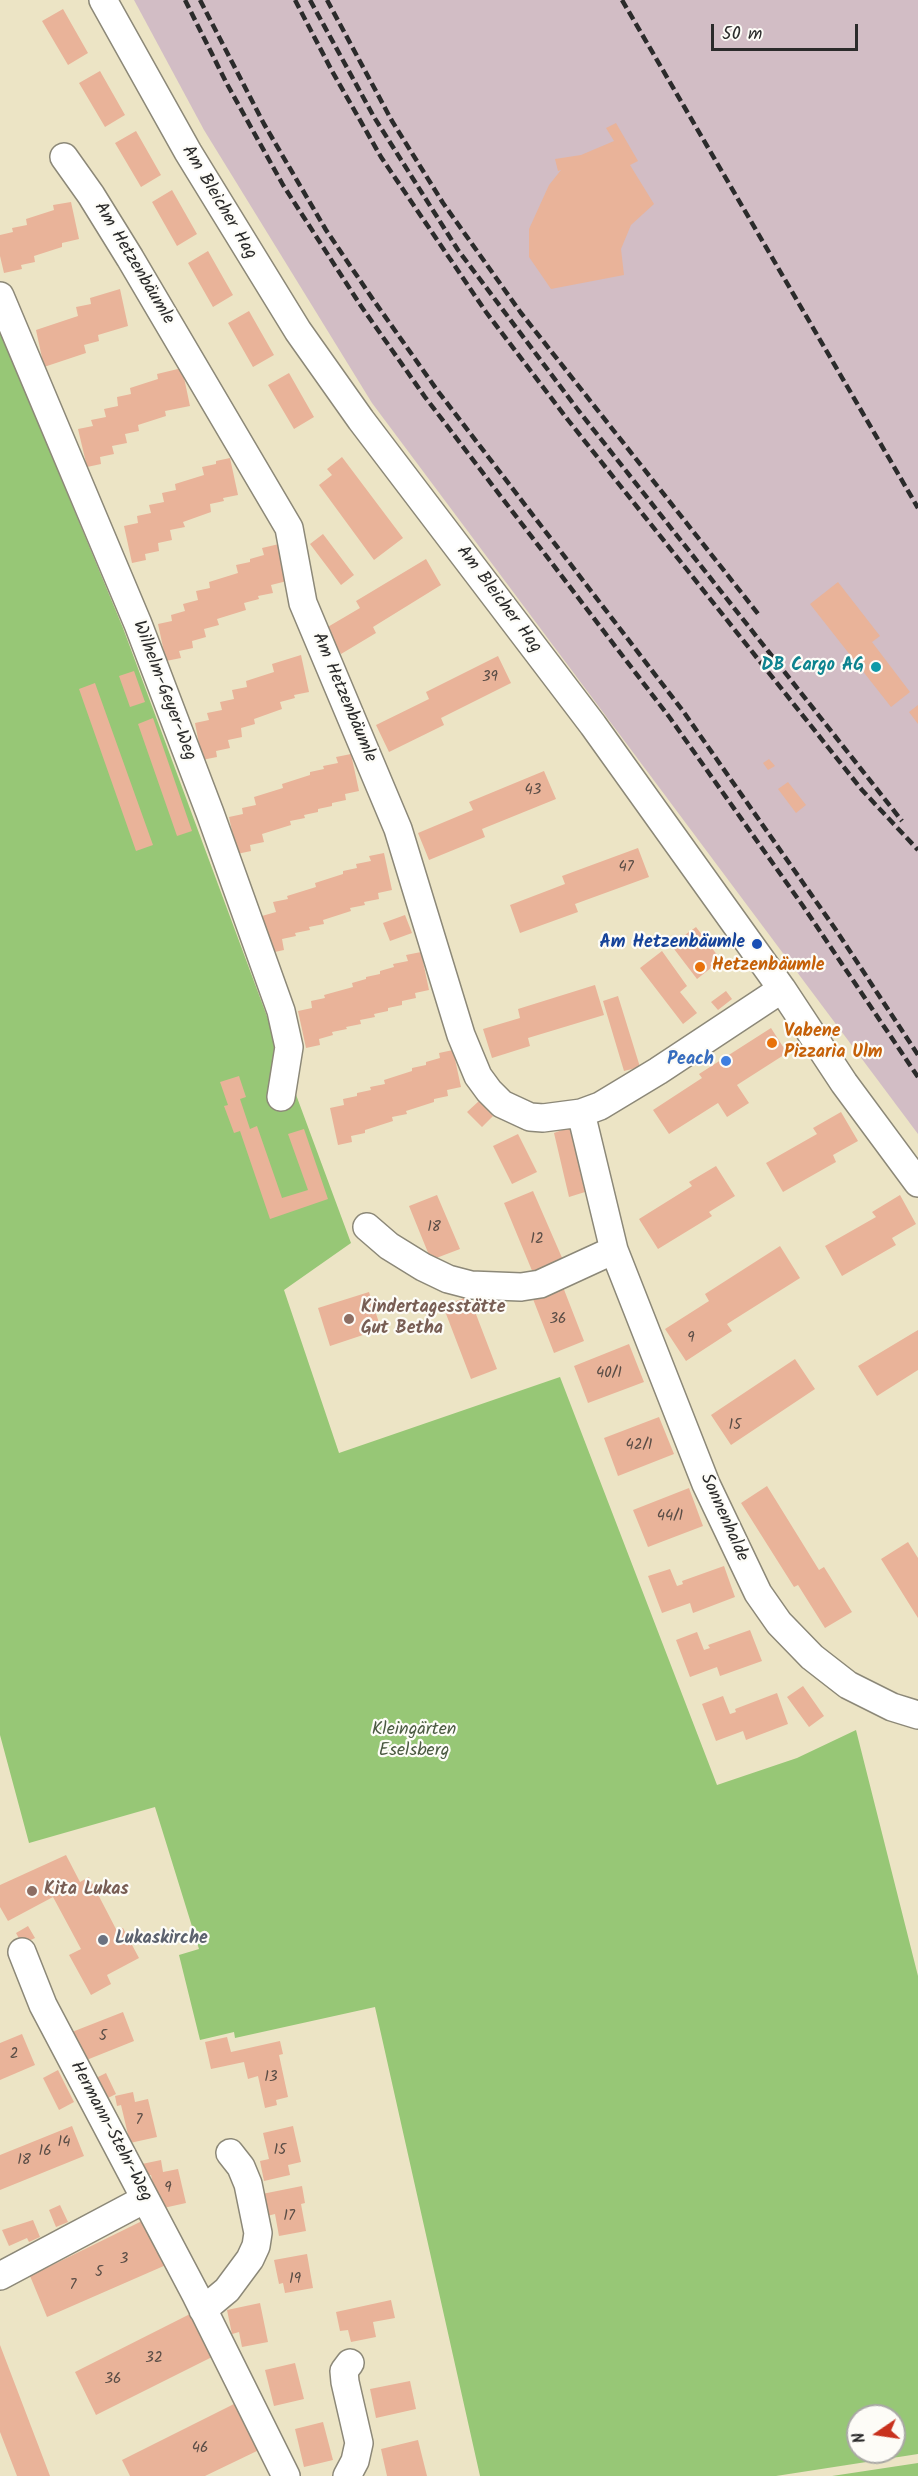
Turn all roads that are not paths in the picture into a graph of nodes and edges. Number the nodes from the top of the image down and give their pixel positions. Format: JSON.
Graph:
{"nodes":[{"id":1,"x":103,"y":0,"type":"edge"},
{"id":2,"x":64,"y":158,"type":"dead end"},
{"id":3,"x":0,"y":296,"type":"edge"},
{"id":4,"x":782,"y":989,"type":"junction"},
{"id":5,"x":280,"y":1097,"type":"dead end"},
{"id":6,"x":581,"y":1113,"type":"junction"},
{"id":7,"x":918,"y":1183,"type":"edge"},
{"id":8,"x":367,"y":1227,"type":"dead end"},
{"id":9,"x":614,"y":1250,"type":"junction"},
{"id":10,"x":918,"y":1715,"type":"edge"},
{"id":11,"x":22,"y":1952,"type":"dead end"},
{"id":12,"x":230,"y":2153,"type":"dead end"},
{"id":13,"x":145,"y":2199,"type":"junction"},
{"id":14,"x":0,"y":2276,"type":"edge"},
{"id":15,"x":203,"y":2310,"type":"junction"},
{"id":16,"x":350,"y":2363,"type":"dead end"},
{"id":17,"x":286,"y":2476,"type":"edge"},
{"id":18,"x":347,"y":2476,"type":"edge"}],
"edges":[{"from":1,"to":4,"type":"street","name":"Am Bleicher Hag"},
{"from":2,"to":6,"type":"street","name":"Am Hetzenbäumle"},
{"from":3,"to":5,"type":"street","name":"Wilhelm-Geyer-Weg"},
{"from":4,"to":6,"type":"street","name":"Am Hetzenbäumle"},
{"from":4,"to":7,"type":"street","name":"Am Bleicher Hag"},
{"from":6,"to":9,"type":"street","name":"Sonnenhalde"},
{"from":8,"to":9,"type":"street"},
{"from":9,"to":10,"type":"street","name":"Sonnenhalde"},
{"from":11,"to":13,"type":"street","name":"Hermann-Stehr-Weg"},
{"from":12,"to":15,"type":"street"},
{"from":13,"to":14,"type":"street"},
{"from":13,"to":15,"type":"street","name":"Hermann-Stehr-Weg"},
{"from":15,"to":17,"type":"street","name":"Hermann-Stehr-Weg"},
{"from":16,"to":18,"type":"street"}]}
